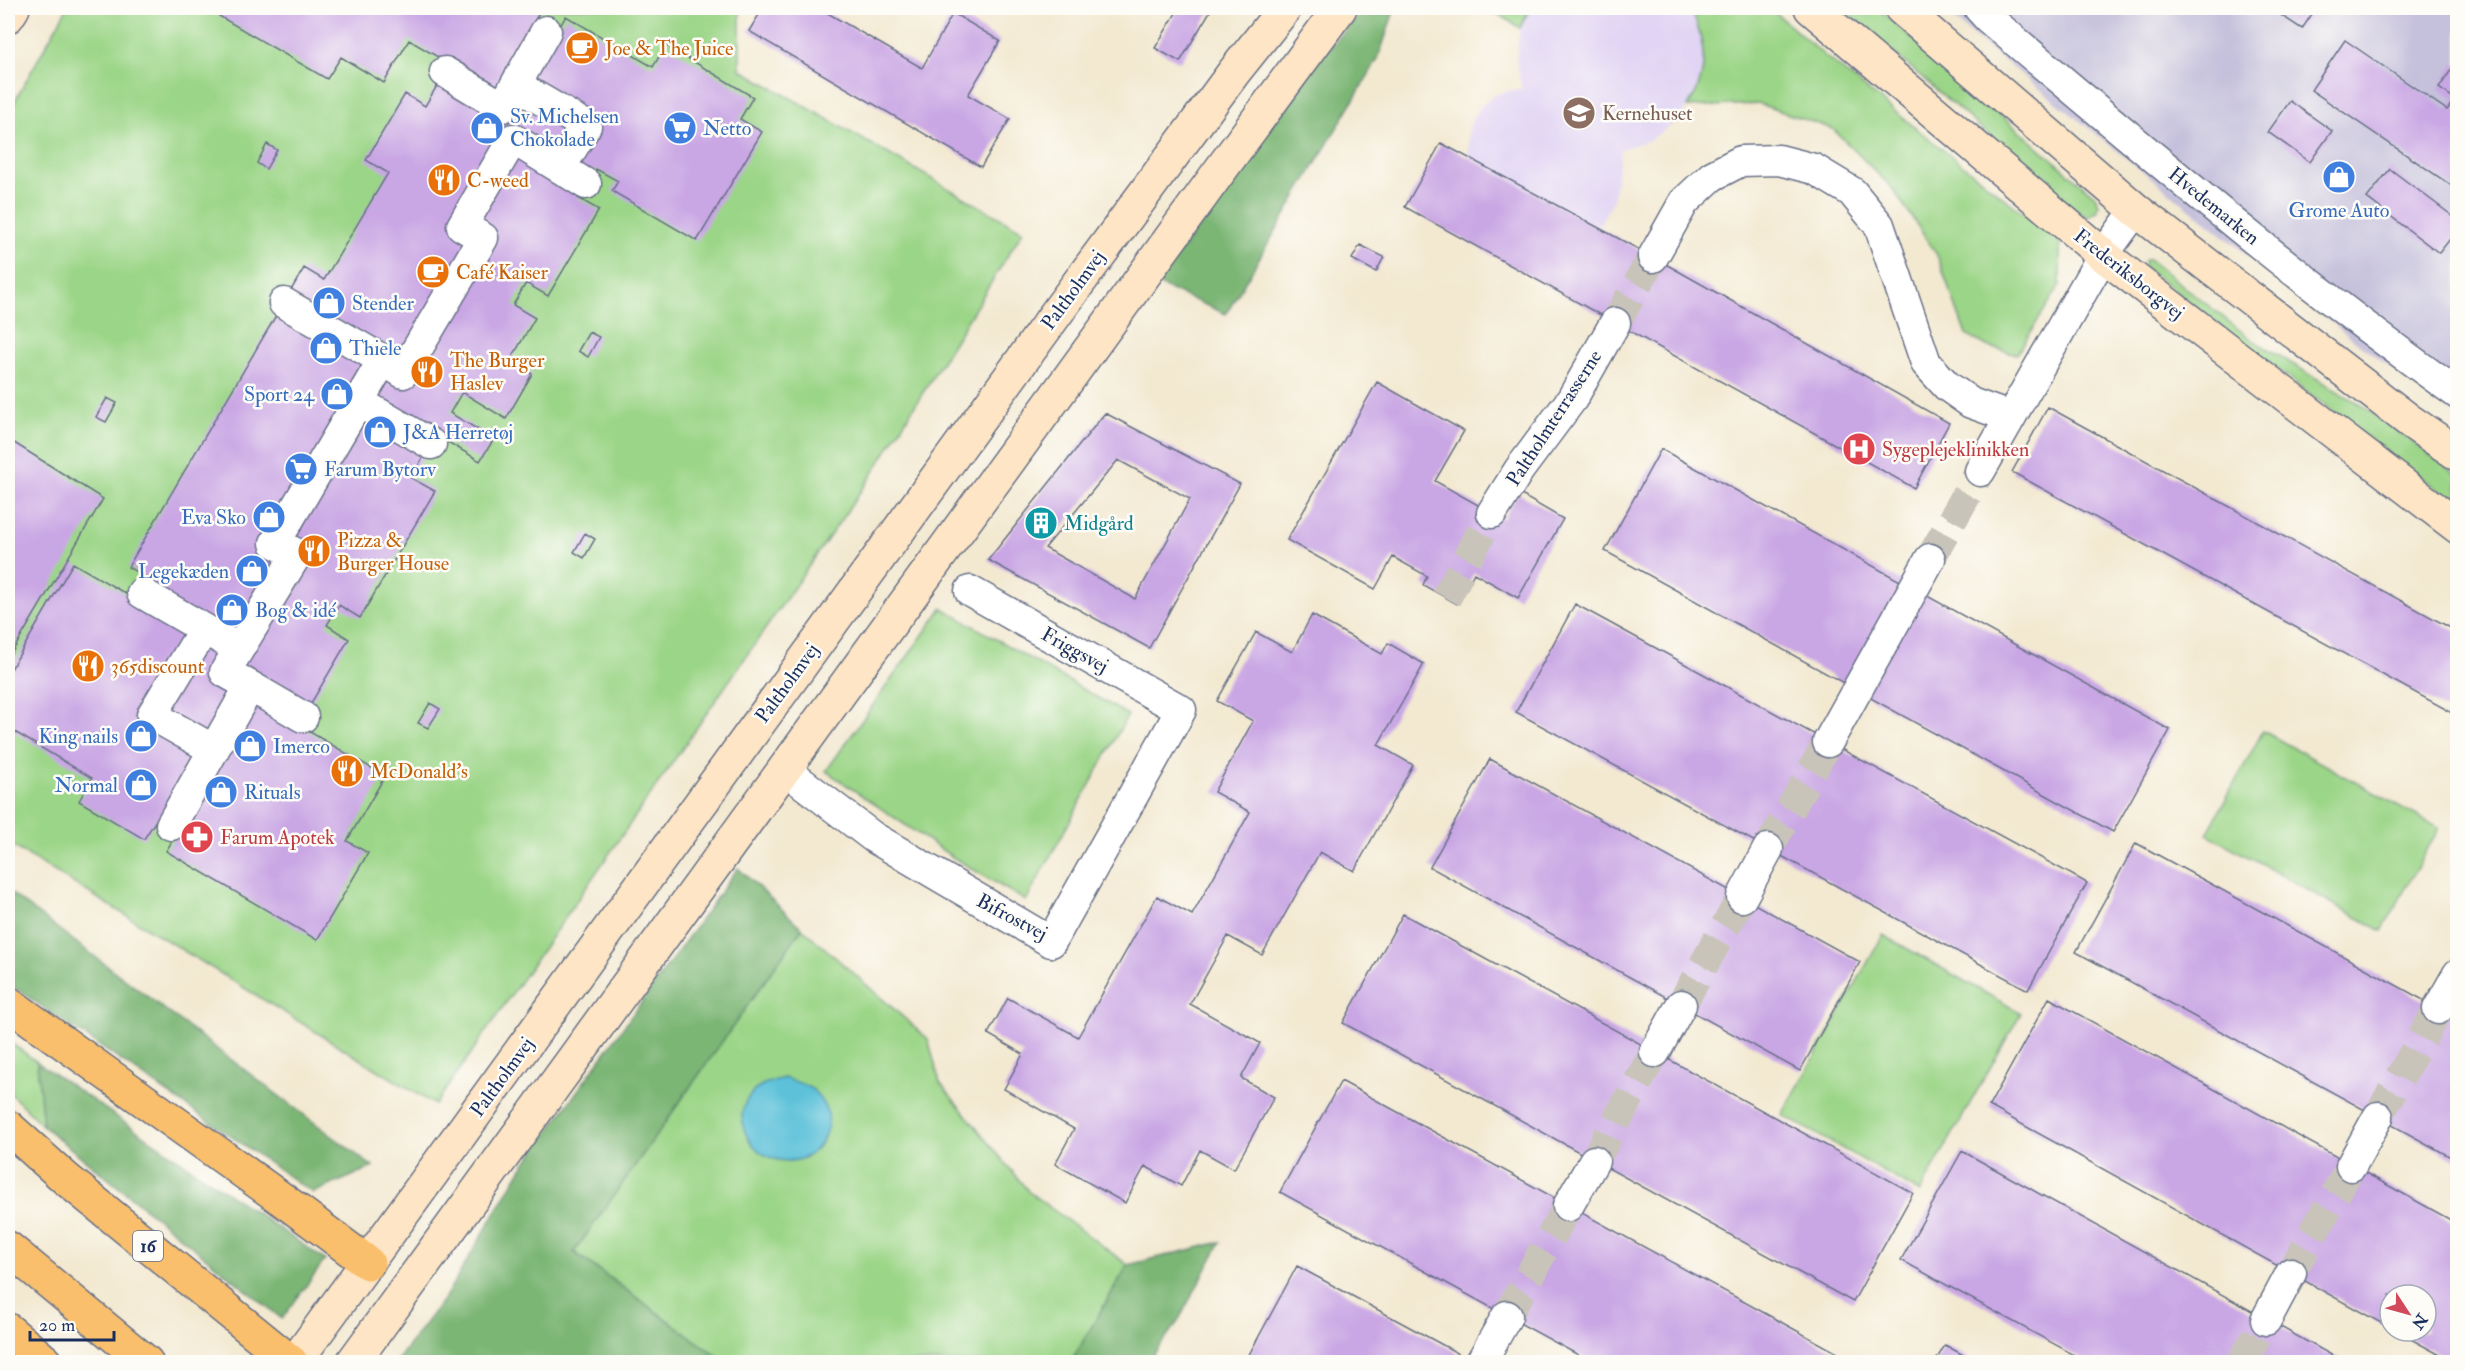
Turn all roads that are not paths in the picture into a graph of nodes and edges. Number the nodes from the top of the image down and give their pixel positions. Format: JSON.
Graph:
{"nodes":[{"id":1,"x":13,"y":8,"type":"edge"},
{"id":2,"x":1285,"y":8,"type":"edge"},
{"id":3,"x":1340,"y":8,"type":"edge"},
{"id":4,"x":1811,"y":8,"type":"edge"},
{"id":5,"x":1902,"y":8,"type":"edge"},
{"id":6,"x":1979,"y":8,"type":"edge"},
{"id":7,"x":8,"y":16,"type":"edge"},
{"id":8,"x":546,"y":31,"type":"dead end"},
{"id":9,"x":445,"y":72,"type":"dead end"},
{"id":10,"x":519,"y":110,"type":"junction"},
{"id":11,"x":560,"y":168,"type":"junction"},
{"id":12,"x":586,"y":184,"type":"dead end"},
{"id":13,"x":2136,"y":210,"type":"junction"},
{"id":14,"x":2103,"y":255,"type":"junction"},
{"id":15,"x":1653,"y":257,"type":"tunnel mouth"},
{"id":16,"x":284,"y":303,"type":"dead end"},
{"id":17,"x":1615,"y":322,"type":"tunnel mouth"},
{"id":18,"x":393,"y":367,"type":"junction"},
{"id":19,"x":2457,"y":394,"type":"edge"},
{"id":20,"x":369,"y":408,"type":"junction"},
{"id":21,"x":2010,"y":417,"type":"junction"},
{"id":22,"x":431,"y":444,"type":"dead end"},
{"id":23,"x":2457,"y":454,"type":"edge"},
{"id":24,"x":1980,"y":471,"type":"tunnel mouth"},
{"id":25,"x":1492,"y":513,"type":"tunnel mouth"},
{"id":26,"x":2457,"y":527,"type":"edge"},
{"id":27,"x":1930,"y":559,"type":"tunnel mouth"},
{"id":28,"x":970,"y":591,"type":"dead end"},
{"id":29,"x":142,"y":593,"type":"dead end"},
{"id":30,"x":197,"y":640,"type":"junction"},
{"id":31,"x":238,"y":669,"type":"junction"},
{"id":32,"x":1181,"y":710,"type":"joint"},
{"id":33,"x":303,"y":717,"type":"dead end"},
{"id":34,"x":1828,"y":742,"type":"tunnel mouth"},
{"id":35,"x":214,"y":750,"type":"junction"},
{"id":36,"x":784,"y":769,"type":"junction"},
{"id":37,"x":171,"y":825,"type":"dead end"},
{"id":38,"x":1768,"y":849,"type":"tunnel mouth"},
{"id":39,"x":1742,"y":897,"type":"tunnel mouth"},
{"id":40,"x":2457,"y":974,"type":"edge"},
{"id":41,"x":8,"y":1003,"type":"edge"},
{"id":42,"x":1681,"y":1005,"type":"tunnel mouth"},
{"id":43,"x":2438,"y":1009,"type":"tunnel mouth"},
{"id":44,"x":1655,"y":1052,"type":"tunnel mouth"},
{"id":45,"x":2378,"y":1117,"type":"tunnel mouth"},
{"id":46,"x":8,"y":1127,"type":"edge"},
{"id":47,"x":1594,"y":1161,"type":"tunnel mouth"},
{"id":48,"x":2351,"y":1166,"type":"tunnel mouth"},
{"id":49,"x":1568,"y":1206,"type":"tunnel mouth"},
{"id":50,"x":8,"y":1248,"type":"edge"},
{"id":51,"x":368,"y":1263,"type":"junction"},
{"id":52,"x":2291,"y":1273,"type":"tunnel mouth"},
{"id":53,"x":405,"y":1291,"type":"junction"},
{"id":54,"x":1506,"y":1316,"type":"tunnel mouth"},
{"id":55,"x":2266,"y":1320,"type":"tunnel mouth"},
{"id":56,"x":8,"y":1330,"type":"edge"},
{"id":57,"x":46,"y":1362,"type":"edge"},
{"id":58,"x":146,"y":1362,"type":"edge"},
{"id":59,"x":293,"y":1362,"type":"edge"},
{"id":60,"x":353,"y":1362,"type":"edge"},
{"id":61,"x":1481,"y":1362,"type":"edge"}],
"edges":[{"from":1,"to":7,"type":"street"},
{"from":2,"to":51,"type":"street","name":"Paltholmvej"},
{"from":3,"to":36,"type":"street"},
{"from":4,"to":14,"type":"street","name":"Frederiksborgvej"},
{"from":5,"to":13,"type":"street"},
{"from":6,"to":19,"type":"street","name":"Hvedemarken"},
{"from":8,"to":10,"type":"street"},
{"from":9,"to":10,"type":"street"},
{"from":10,"to":11,"type":"street"},
{"from":10,"to":11,"type":"street"},
{"from":10,"to":18,"type":"street"},
{"from":11,"to":12,"type":"street"},
{"from":13,"to":14,"type":"street"},
{"from":13,"to":23,"type":"street"},
{"from":14,"to":21,"type":"street"},
{"from":14,"to":26,"type":"street","name":"Frederiksborgvej"},
{"from":15,"to":21,"type":"street"},
{"from":16,"to":18,"type":"street"},
{"from":17,"to":25,"type":"street","name":"Paltholmterrasserne"},
{"from":18,"to":20,"type":"street"},
{"from":20,"to":22,"type":"street"},
{"from":20,"to":31,"type":"street"},
{"from":21,"to":24,"type":"street"},
{"from":27,"to":34,"type":"street"},
{"from":28,"to":32,"type":"street","name":"Friggsvej"},
{"from":29,"to":30,"type":"street"},
{"from":30,"to":31,"type":"street"},
{"from":30,"to":35,"type":"street"},
{"from":31,"to":33,"type":"street"},
{"from":31,"to":35,"type":"street"},
{"from":32,"to":36,"type":"street","name":"Bifrostvej"},
{"from":35,"to":37,"type":"street"},
{"from":36,"to":53,"type":"street"},
{"from":38,"to":39,"type":"street"},
{"from":40,"to":43,"type":"street"},
{"from":41,"to":51,"type":"highway"},
{"from":42,"to":44,"type":"street"},
{"from":45,"to":48,"type":"street"},
{"from":46,"to":59,"type":"highway","number":"16"},
{"from":47,"to":49,"type":"street"},
{"from":50,"to":58,"type":"highway"},
{"from":51,"to":53,"type":"street"},
{"from":51,"to":59,"type":"street","name":"Paltholmvej"},
{"from":52,"to":55,"type":"street"},
{"from":53,"to":60,"type":"street"},
{"from":54,"to":61,"type":"street"},
{"from":56,"to":57,"type":"highway"}]}
